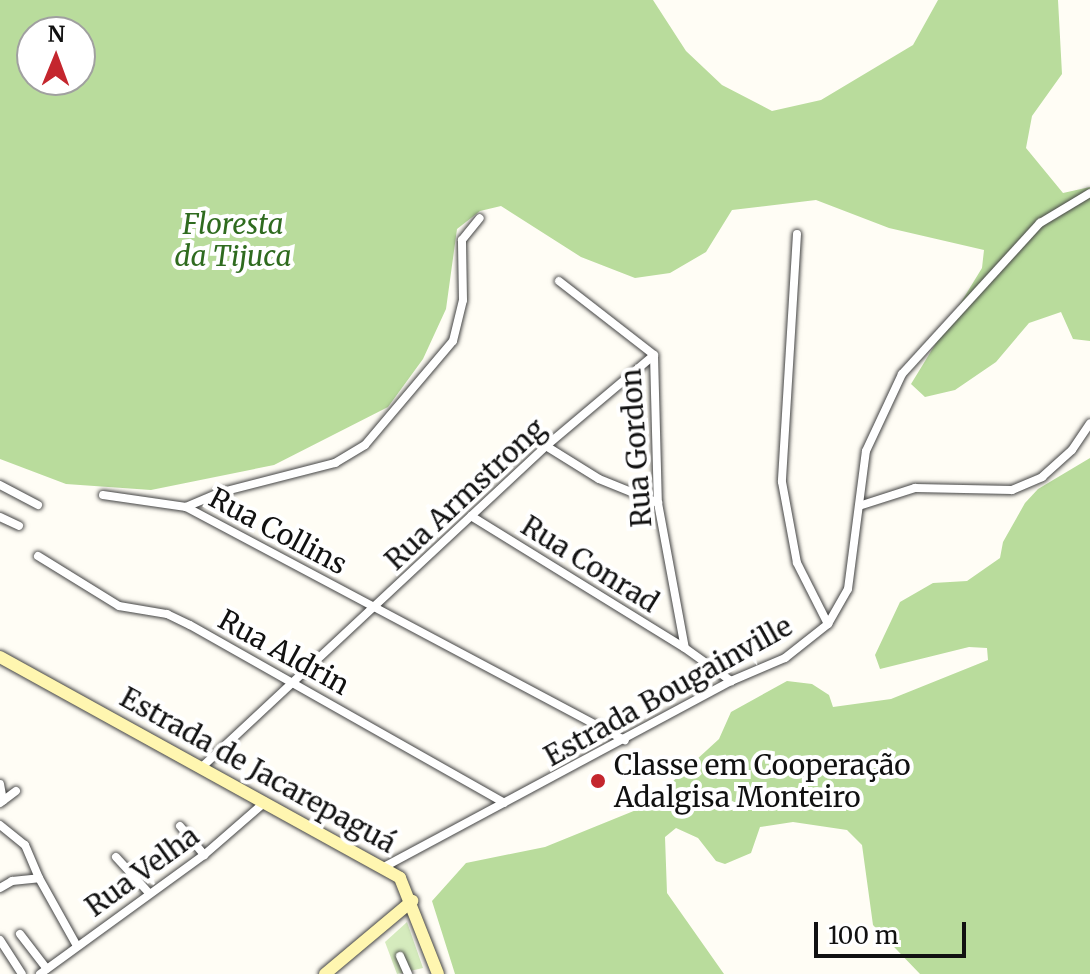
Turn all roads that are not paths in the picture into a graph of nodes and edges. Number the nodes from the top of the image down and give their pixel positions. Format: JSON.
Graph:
{"nodes":[{"id":1,"x":1090,"y":193,"type":"edge"},
{"id":2,"x":480,"y":218,"type":"dead end"},
{"id":3,"x":797,"y":234,"type":"dead end"},
{"id":4,"x":559,"y":281,"type":"dead end"},
{"id":5,"x":654,"y":355,"type":"junction"},
{"id":6,"x":1090,"y":423,"type":"edge"},
{"id":7,"x":546,"y":446,"type":"junction"},
{"id":8,"x":0,"y":485,"type":"edge"},
{"id":9,"x":103,"y":495,"type":"dead end"},
{"id":10,"x":658,"y":503,"type":"junction"},
{"id":11,"x":38,"y":505,"type":"dead end"},
{"id":12,"x":862,"y":505,"type":"junction"},
{"id":13,"x":186,"y":507,"type":"junction"},
{"id":14,"x":471,"y":516,"type":"junction"},
{"id":15,"x":0,"y":517,"type":"edge"},
{"id":16,"x":19,"y":526,"type":"dead end"},
{"id":17,"x":38,"y":556,"type":"dead end"},
{"id":18,"x":376,"y":607,"type":"junction"},
{"id":19,"x":828,"y":624,"type":"junction"},
{"id":20,"x":685,"y":648,"type":"junction"},
{"id":21,"x":0,"y":657,"type":"edge"},
{"id":22,"x":731,"y":681,"type":"junction"},
{"id":23,"x":296,"y":684,"type":"junction"},
{"id":24,"x":625,"y":740,"type":"junction"},
{"id":25,"x":203,"y":766,"type":"junction"},
{"id":26,"x":0,"y":784,"type":"edge"},
{"id":27,"x":16,"y":791,"type":"dead end"},
{"id":28,"x":267,"y":801,"type":"junction"},
{"id":29,"x":1,"y":802,"type":"edge"},
{"id":30,"x":504,"y":803,"type":"junction"},
{"id":31,"x":180,"y":826,"type":"dead end"},
{"id":32,"x":2,"y":828,"type":"edge"},
{"id":33,"x":204,"y":855,"type":"junction"},
{"id":34,"x":116,"y":857,"type":"dead end"},
{"id":35,"x":384,"y":867,"type":"junction"},
{"id":36,"x":39,"y":878,"type":"junction"},
{"id":37,"x":0,"y":888,"type":"edge"},
{"id":38,"x":149,"y":893,"type":"junction"},
{"id":39,"x":412,"y":901,"type":"junction"},
{"id":40,"x":20,"y":934,"type":"dead end"},
{"id":41,"x":0,"y":940,"type":"edge"},
{"id":42,"x":77,"y":946,"type":"junction"},
{"id":43,"x":400,"y":956,"type":"dead end"},
{"id":44,"x":43,"y":972,"type":"edge"},
{"id":45,"x":22,"y":974,"type":"edge"},
{"id":46,"x":325,"y":974,"type":"edge"},
{"id":47,"x":408,"y":974,"type":"edge"},
{"id":48,"x":438,"y":974,"type":"edge"}],
"edges":[{"from":1,"to":12,"type":"street","name":"Estrada Bougainville"},
{"from":2,"to":13,"type":"street","name":"Rua Collins"},
{"from":3,"to":19,"type":"street"},
{"from":4,"to":5,"type":"street","name":"Rua Gordon"},
{"from":5,"to":7,"type":"street","name":"Rua Armstrong"},
{"from":5,"to":10,"type":"street","name":"Rua Gordon"},
{"from":6,"to":12,"type":"street"},
{"from":7,"to":10,"type":"street"},
{"from":7,"to":14,"type":"street","name":"Rua Armstrong"},
{"from":8,"to":11,"type":"street"},
{"from":9,"to":13,"type":"street"},
{"from":10,"to":20,"type":"street","name":"Rua Gordon"},
{"from":12,"to":19,"type":"street","name":"Estrada Bougainville"},
{"from":13,"to":18,"type":"street","name":"Rua Collins"},
{"from":14,"to":18,"type":"street","name":"Rua Armstrong"},
{"from":14,"to":20,"type":"street","name":"Rua Conrad"},
{"from":15,"to":16,"type":"street"},
{"from":17,"to":23,"type":"street","name":"Rua Aldrin"},
{"from":18,"to":23,"type":"street","name":"Rua Armstrong"},
{"from":18,"to":24,"type":"street","name":"Rua Collins"},
{"from":19,"to":22,"type":"street","name":"Estrada Bougainville"},
{"from":20,"to":22,"type":"street"},
{"from":21,"to":25,"type":"street","name":"Estrada de Jacarepaguá"},
{"from":22,"to":24,"type":"street","name":"Estrada Bougainville"},
{"from":23,"to":25,"type":"street","name":"Rua Armstrong"},
{"from":23,"to":30,"type":"street","name":"Rua Aldrin"},
{"from":24,"to":30,"type":"street","name":"Estrada Bougainville"},
{"from":25,"to":28,"type":"street","name":"Estrada de Jacarepaguá"},
{"from":26,"to":29,"type":"street"},
{"from":27,"to":29,"type":"street"},
{"from":28,"to":33,"type":"street","name":"Rua Velha"},
{"from":28,"to":35,"type":"street","name":"Estrada de Jacarepaguá"},
{"from":30,"to":35,"type":"street","name":"Estrada Bougainville"},
{"from":31,"to":33,"type":"street"},
{"from":32,"to":36,"type":"street"},
{"from":33,"to":38,"type":"street","name":"Rua Velha"},
{"from":34,"to":38,"type":"street"},
{"from":35,"to":39,"type":"street","name":"Estrada de Jacarepaguá"},
{"from":36,"to":37,"type":"street"},
{"from":36,"to":42,"type":"street"},
{"from":38,"to":42,"type":"street","name":"Rua Velha"},
{"from":39,"to":46,"type":"street"},
{"from":39,"to":48,"type":"street","name":"Estrada de Jacarepaguá"},
{"from":40,"to":44,"type":"street"},
{"from":41,"to":45,"type":"street"},
{"from":42,"to":44,"type":"street","name":"Rua Velha"},
{"from":43,"to":47,"type":"street"}]}
